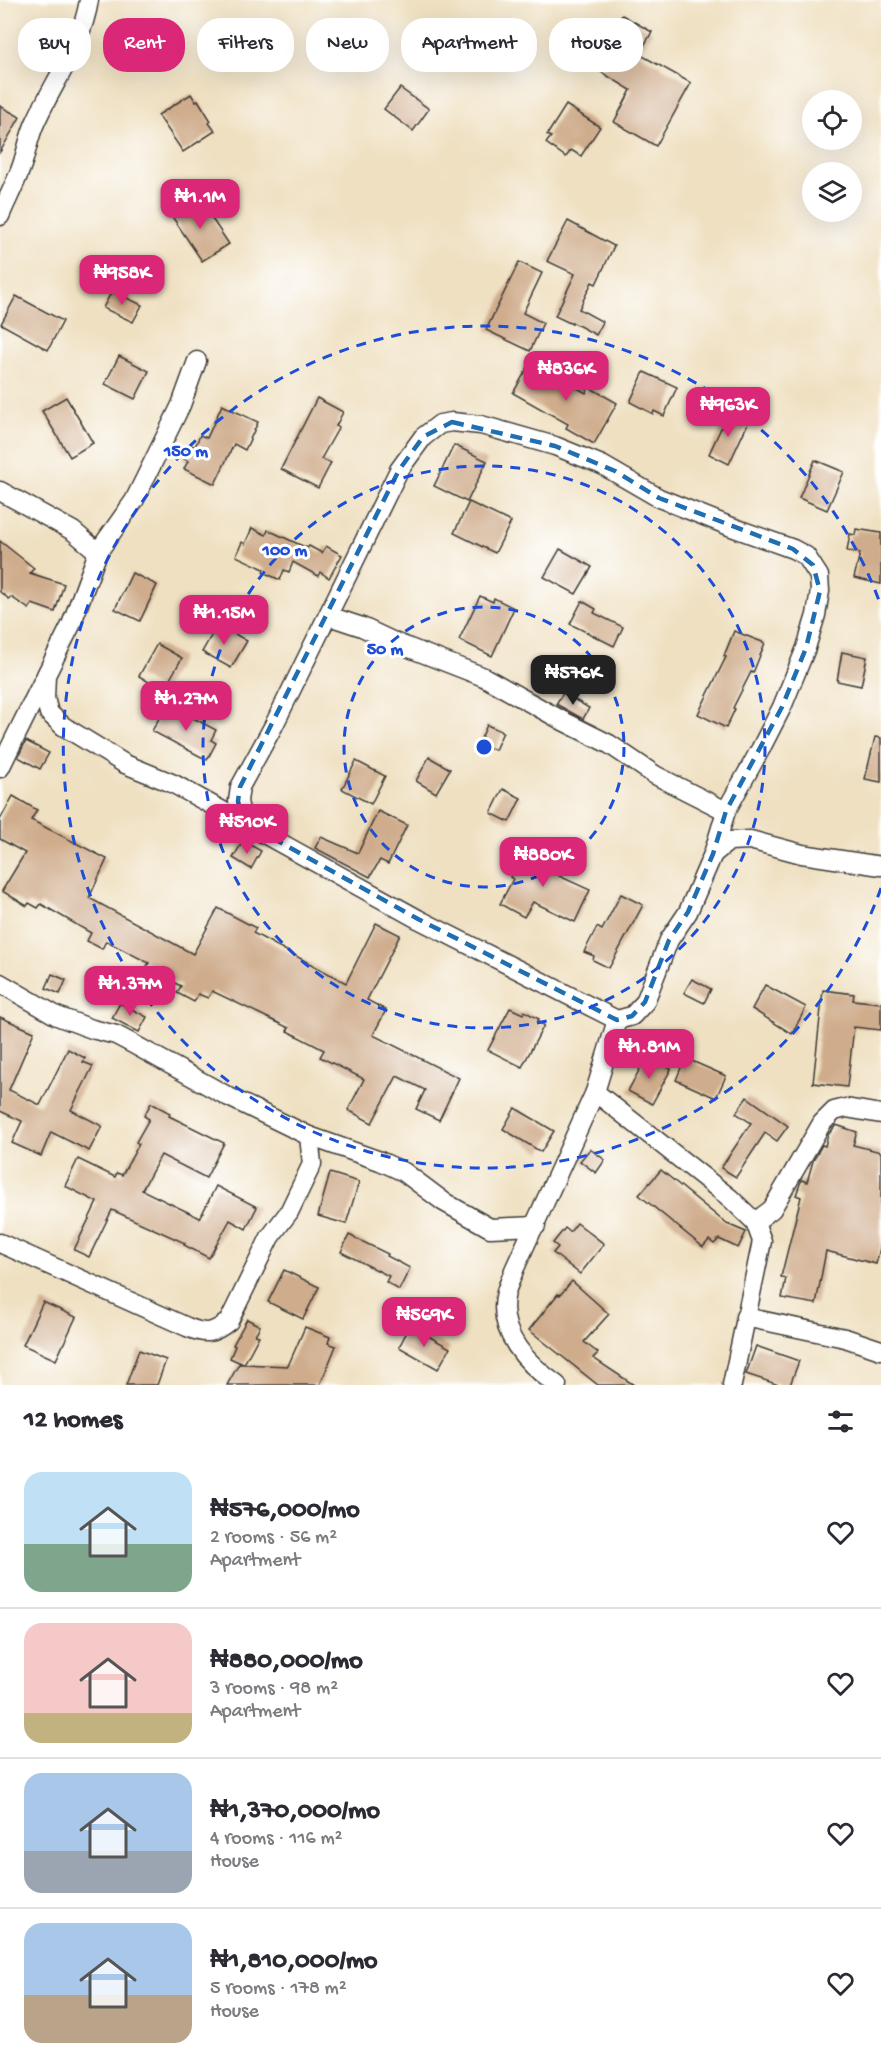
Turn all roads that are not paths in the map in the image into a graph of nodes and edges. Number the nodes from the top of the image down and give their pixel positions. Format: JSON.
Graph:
{"nodes":[{"id":1,"x":89,"y":0,"type":"edge"},
{"id":2,"x":0,"y":216,"type":"edge"},
{"id":3,"x":197,"y":360,"type":"dead end"},
{"id":4,"x":0,"y":491,"type":"edge"},
{"id":5,"x":98,"y":552,"type":"junction"},
{"id":6,"x":329,"y":616,"type":"junction"},
{"id":7,"x":46,"y":675,"type":"junction"},
{"id":8,"x":0,"y":768,"type":"edge"},
{"id":9,"x":726,"y":811,"type":"junction"},
{"id":10,"x":242,"y":821,"type":"junction"},
{"id":11,"x":713,"y":854,"type":"junction"},
{"id":12,"x":881,"y":866,"type":"edge"},
{"id":13,"x":0,"y":983,"type":"edge"},
{"id":14,"x":617,"y":1020,"type":"junction"},
{"id":15,"x":595,"y":1092,"type":"junction"},
{"id":16,"x":881,"y":1114,"type":"edge"},
{"id":17,"x":309,"y":1136,"type":"junction"},
{"id":18,"x":755,"y":1222,"type":"junction"},
{"id":19,"x":536,"y":1226,"type":"junction"},
{"id":20,"x":0,"y":1243,"type":"edge"},
{"id":21,"x":745,"y":1317,"type":"junction"},
{"id":22,"x":881,"y":1350,"type":"edge"},
{"id":23,"x":557,"y":1385,"type":"edge"},
{"id":24,"x":732,"y":1385,"type":"edge"}],
"edges":[{"from":1,"to":2,"type":"street"},
{"from":3,"to":5,"type":"street"},
{"from":4,"to":5,"type":"street"},
{"from":5,"to":7,"type":"street"},
{"from":6,"to":9,"type":"street"},
{"from":6,"to":9,"type":"street"},
{"from":6,"to":10,"type":"street"},
{"from":7,"to":8,"type":"street"},
{"from":7,"to":10,"type":"street"},
{"from":9,"to":11,"type":"street"},
{"from":10,"to":14,"type":"street"},
{"from":11,"to":12,"type":"street"},
{"from":11,"to":14,"type":"street"},
{"from":13,"to":17,"type":"street"},
{"from":14,"to":15,"type":"street"},
{"from":15,"to":18,"type":"street"},
{"from":15,"to":19,"type":"street"},
{"from":16,"to":18,"type":"street"},
{"from":17,"to":19,"type":"street"},
{"from":17,"to":20,"type":"street"},
{"from":18,"to":21,"type":"street"},
{"from":19,"to":23,"type":"street"},
{"from":21,"to":22,"type":"street"},
{"from":21,"to":24,"type":"street"}]}
